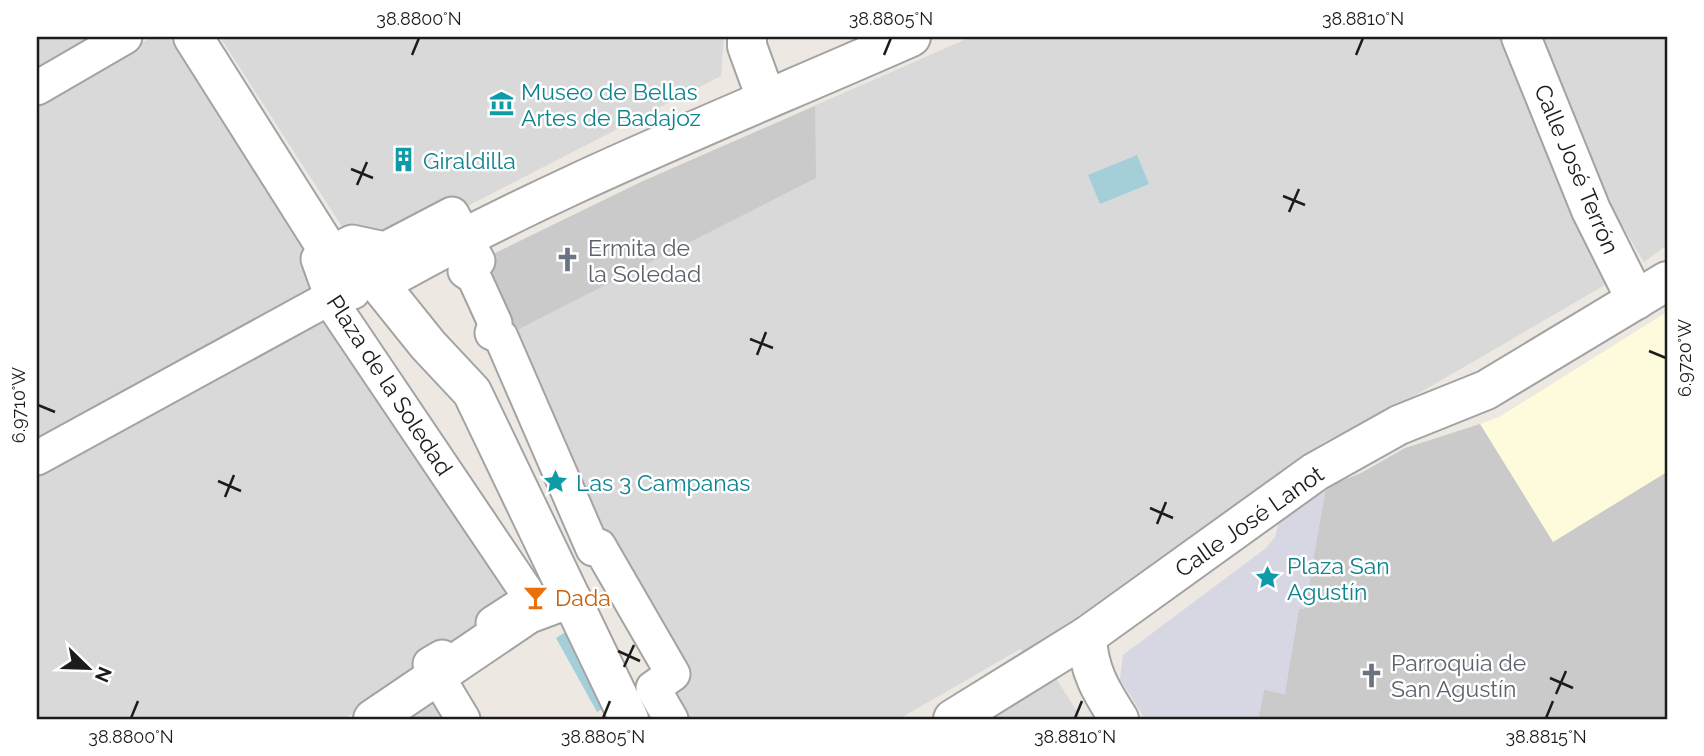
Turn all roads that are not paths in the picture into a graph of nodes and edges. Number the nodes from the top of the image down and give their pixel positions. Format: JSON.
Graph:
{"nodes":[{"id":1,"x":125,"y":37,"type":"edge"},
{"id":2,"x":193,"y":37,"type":"edge"},
{"id":3,"x":747,"y":37,"type":"edge"},
{"id":4,"x":911,"y":37,"type":"edge"},
{"id":5,"x":1521,"y":37,"type":"edge"},
{"id":6,"x":37,"y":88,"type":"edge"},
{"id":7,"x":766,"y":98,"type":"junction"},
{"id":8,"x":464,"y":237,"type":"junction"},
{"id":9,"x":330,"y":253,"type":"junction"},
{"id":10,"x":379,"y":284,"type":"junction"},
{"id":11,"x":1652,"y":290,"type":"edge"},
{"id":12,"x":331,"y":299,"type":"junction"},
{"id":13,"x":37,"y":458,"type":"edge"},
{"id":14,"x":571,"y":598,"type":"junction"},
{"id":15,"x":1087,"y":636,"type":"junction"},
{"id":16,"x":438,"y":676,"type":"junction"},
{"id":17,"x":373,"y":719,"type":"edge"},
{"id":18,"x":463,"y":719,"type":"edge"},
{"id":19,"x":629,"y":719,"type":"edge"},
{"id":20,"x":671,"y":719,"type":"edge"},
{"id":21,"x":953,"y":719,"type":"edge"},
{"id":22,"x":1119,"y":719,"type":"edge"}],
"edges":[{"from":1,"to":6,"type":"street"},
{"from":2,"to":9,"type":"street"},
{"from":3,"to":7,"type":"street"},
{"from":4,"to":7,"type":"street"},
{"from":5,"to":11,"type":"street","name":"Calle José Terrón"},
{"from":7,"to":8,"type":"street"},
{"from":8,"to":9,"type":"street"},
{"from":8,"to":10,"type":"street"},
{"from":8,"to":20,"type":"street"},
{"from":9,"to":10,"type":"street"},
{"from":9,"to":12,"type":"street","name":"Plaza de la Soledad"},
{"from":10,"to":12,"type":"street"},
{"from":10,"to":14,"type":"street","name":"Plaza de la Soledad"},
{"from":11,"to":15,"type":"street","name":"Calle José Lanot"},
{"from":12,"to":13,"type":"street"},
{"from":12,"to":16,"type":"street","name":"Plaza de la Soledad"},
{"from":14,"to":16,"type":"street"},
{"from":14,"to":19,"type":"street","name":"Plaza de la Soledad"},
{"from":15,"to":21,"type":"street","name":"Calle José Lanot"},
{"from":15,"to":22,"type":"street"},
{"from":16,"to":17,"type":"street"},
{"from":16,"to":18,"type":"street"}]}
